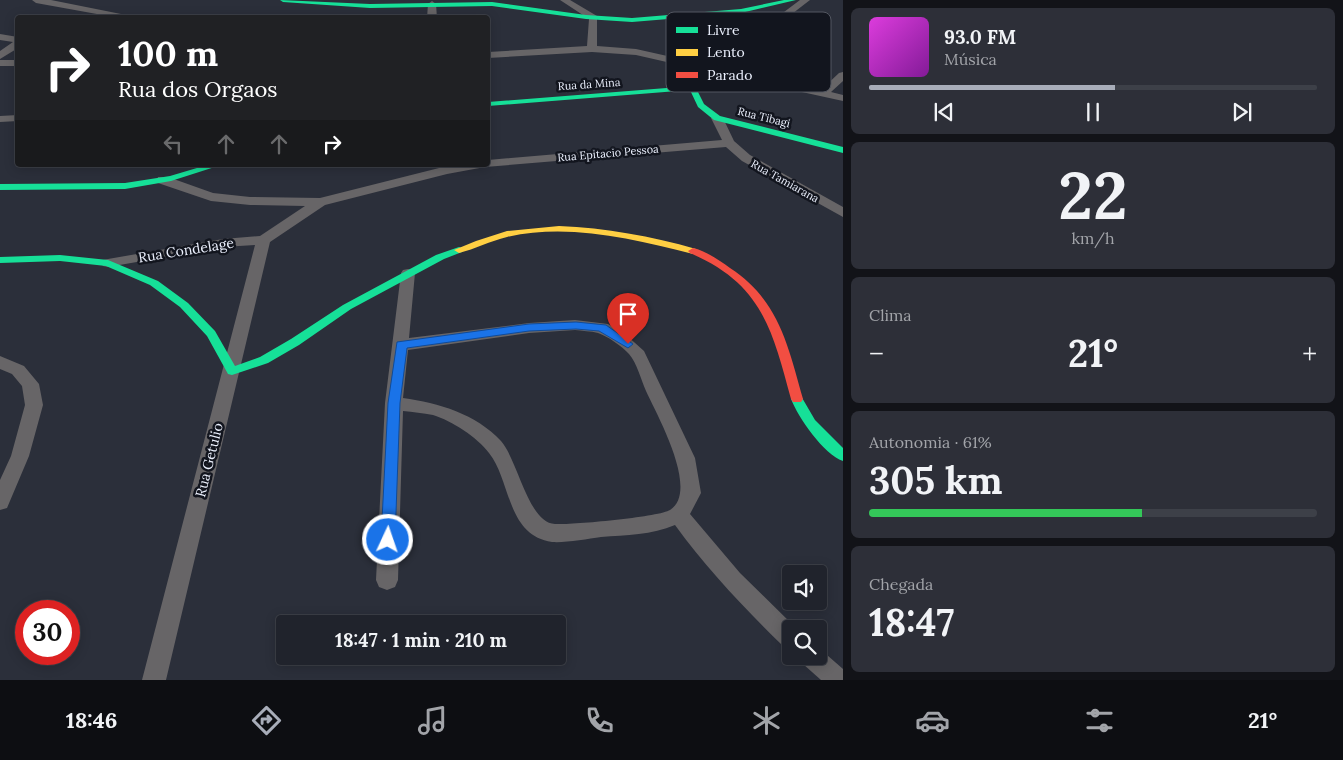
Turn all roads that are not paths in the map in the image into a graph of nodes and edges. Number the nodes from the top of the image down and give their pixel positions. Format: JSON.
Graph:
{"nodes":[{"id":1,"x":36,"y":0,"type":"edge"},
{"id":2,"x":283,"y":0,"type":"edge"},
{"id":3,"x":504,"y":0,"type":"edge"},
{"id":4,"x":564,"y":0,"type":"edge"},
{"id":5,"x":793,"y":0,"type":"edge"},
{"id":6,"x":806,"y":0,"type":"edge"},
{"id":7,"x":432,"y":4,"type":"junction"},
{"id":8,"x":492,"y":4,"type":"junction"},
{"id":9,"x":770,"y":6,"type":"junction"},
{"id":10,"x":729,"y":12,"type":"edge"},
{"id":11,"x":785,"y":12,"type":"edge"},
{"id":12,"x":788,"y":12,"type":"edge"},
{"id":13,"x":120,"y":15,"type":"edge"},
{"id":14,"x":432,"y":15,"type":"edge"},
{"id":15,"x":594,"y":18,"type":"junction"},
{"id":16,"x":666,"y":19,"type":"edge"},
{"id":17,"x":0,"y":36,"type":"edge"},
{"id":18,"x":15,"y":41,"type":"edge"},
{"id":19,"x":15,"y":44,"type":"edge"},
{"id":20,"x":592,"y":49,"type":"junction"},
{"id":21,"x":490,"y":55,"type":"edge"},
{"id":22,"x":0,"y":56,"type":"edge"},
{"id":23,"x":666,"y":59,"type":"edge"},
{"id":24,"x":0,"y":63,"type":"edge"},
{"id":25,"x":15,"y":63,"type":"edge"},
{"id":26,"x":843,"y":76,"type":"edge"},
{"id":27,"x":831,"y":87,"type":"edge"},
{"id":28,"x":666,"y":90,"type":"edge"},
{"id":29,"x":694,"y":92,"type":"edge"},
{"id":30,"x":819,"y":92,"type":"edge"},
{"id":31,"x":824,"y":93,"type":"joint"},
{"id":32,"x":843,"y":98,"type":"edge"},
{"id":33,"x":490,"y":104,"type":"edge"},
{"id":34,"x":15,"y":118,"type":"edge"},
{"id":35,"x":717,"y":118,"type":"junction"},
{"id":36,"x":0,"y":119,"type":"edge"},
{"id":37,"x":729,"y":143,"type":"junction"},
{"id":38,"x":843,"y":150,"type":"edge"},
{"id":39,"x":490,"y":164,"type":"edge"},
{"id":40,"x":210,"y":167,"type":"edge"},
{"id":41,"x":467,"y":167,"type":"edge"},
{"id":42,"x":163,"y":180,"type":"junction"},
{"id":43,"x":0,"y":187,"type":"edge"},
{"id":44,"x":320,"y":202,"type":"junction"},
{"id":45,"x":843,"y":213,"type":"edge"},
{"id":46,"x":263,"y":240,"type":"junction"},
{"id":47,"x":0,"y":260,"type":"edge"},
{"id":48,"x":108,"y":263,"type":"junction"},
{"id":49,"x":408,"y":273,"type":"junction"},
{"id":50,"x":401,"y":345,"type":"junction"},
{"id":51,"x":0,"y":362,"type":"edge"},
{"id":52,"x":232,"y":371,"type":"junction"},
{"id":53,"x":394,"y":403,"type":"junction"},
{"id":54,"x":843,"y":456,"type":"edge"},
{"id":55,"x":0,"y":502,"type":"edge"},
{"id":56,"x":679,"y":516,"type":"junction"},
{"id":57,"x":387,"y":580,"type":"dead end"},
{"id":58,"x":782,"y":630,"type":"edge"},
{"id":59,"x":822,"y":665,"type":"edge"},
{"id":60,"x":154,"y":680,"type":"edge"},
{"id":61,"x":838,"y":680,"type":"edge"}],
"edges":[{"from":1,"to":13,"type":"street"},
{"from":2,"to":7,"type":"street"},
{"from":3,"to":8,"type":"street"},
{"from":4,"to":15,"type":"street"},
{"from":5,"to":9,"type":"street"},
{"from":6,"to":12,"type":"street"},
{"from":7,"to":8,"type":"street"},
{"from":7,"to":14,"type":"street"},
{"from":8,"to":15,"type":"street"},
{"from":9,"to":10,"type":"street"},
{"from":9,"to":11,"type":"street"},
{"from":15,"to":16,"type":"street"},
{"from":15,"to":20,"type":"street"},
{"from":17,"to":18,"type":"street"},
{"from":19,"to":22,"type":"street"},
{"from":20,"to":21,"type":"street"},
{"from":20,"to":23,"type":"street"},
{"from":24,"to":25,"type":"street"},
{"from":26,"to":27,"type":"street"},
{"from":28,"to":33,"type":"street","name":"Rua da Mina"},
{"from":29,"to":35,"type":"street","name":"Rua Tibagi"},
{"from":30,"to":31,"type":"street"},
{"from":31,"to":32,"type":"street"},
{"from":34,"to":36,"type":"street"},
{"from":35,"to":37,"type":"street","name":"Rua Tamiarana"},
{"from":35,"to":38,"type":"street","name":"Rua Tibagi"},
{"from":37,"to":39,"type":"street","name":"Rua Epitacio Pessoa"},
{"from":37,"to":45,"type":"street","name":"Rua Tamiarana"},
{"from":40,"to":42,"type":"street"},
{"from":41,"to":44,"type":"street"},
{"from":42,"to":43,"type":"street"},
{"from":42,"to":44,"type":"street"},
{"from":44,"to":46,"type":"street"},
{"from":46,"to":48,"type":"street","name":"Rua Condelage"},
{"from":46,"to":52,"type":"street","name":"Rua Getulio"},
{"from":47,"to":48,"type":"street","name":"Rua Condelage"},
{"from":48,"to":52,"type":"street","name":"Rua Condelage"},
{"from":49,"to":50,"type":"street"},
{"from":49,"to":52,"type":"street"},
{"from":49,"to":54,"type":"street"},
{"from":50,"to":53,"type":"street"},
{"from":50,"to":56,"type":"street"},
{"from":51,"to":55,"type":"street"},
{"from":52,"to":60,"type":"street","name":"Rua Getulio"},
{"from":53,"to":56,"type":"street"},
{"from":53,"to":57,"type":"street"},
{"from":56,"to":58,"type":"street"},
{"from":59,"to":61,"type":"street"}]}
